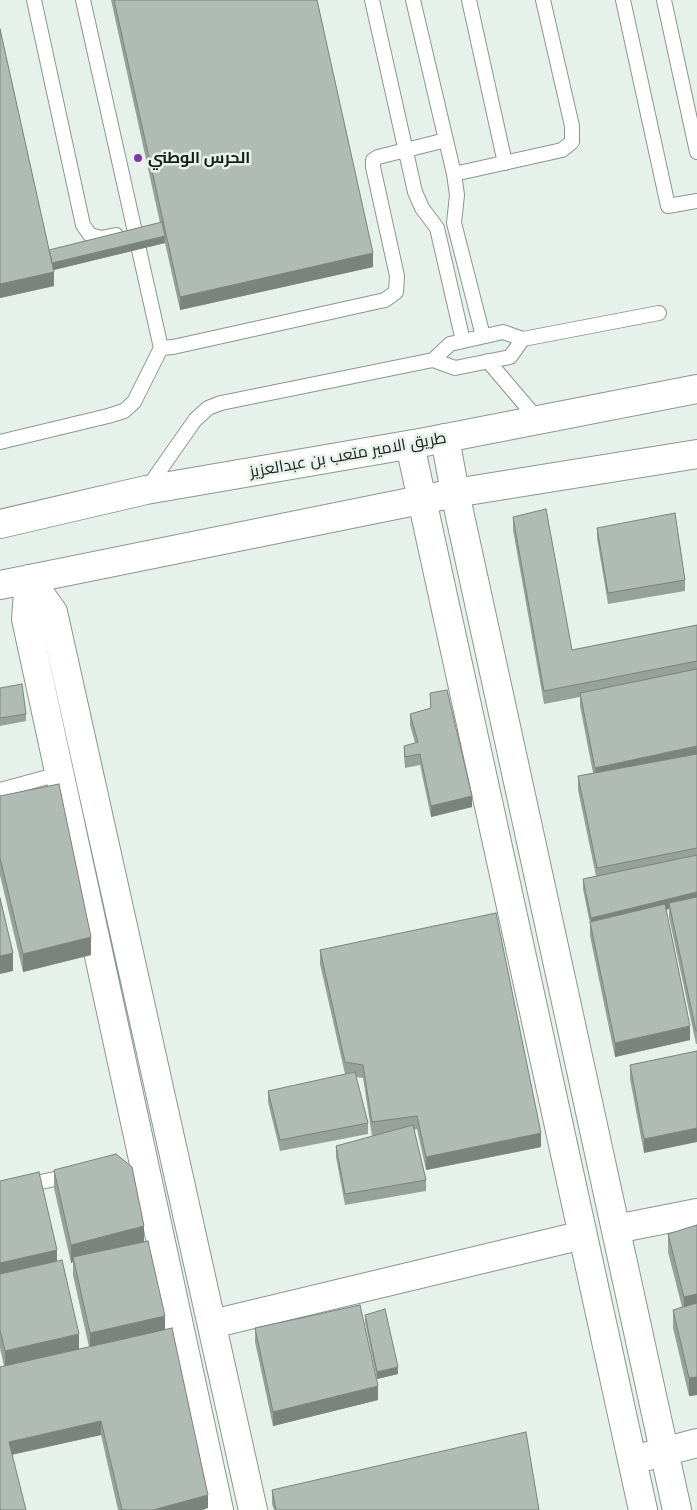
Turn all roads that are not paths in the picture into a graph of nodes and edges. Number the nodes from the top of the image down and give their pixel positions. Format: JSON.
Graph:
{"nodes":[{"id":1,"x":34,"y":0,"type":"edge"},
{"id":2,"x":83,"y":0,"type":"edge"},
{"id":3,"x":372,"y":0,"type":"edge"},
{"id":4,"x":412,"y":0,"type":"edge"},
{"id":5,"x":469,"y":0,"type":"edge"},
{"id":6,"x":543,"y":0,"type":"edge"},
{"id":7,"x":623,"y":0,"type":"edge"},
{"id":8,"x":664,"y":0,"type":"edge"},
{"id":9,"x":446,"y":140,"type":"junction"},
{"id":10,"x":406,"y":150,"type":"junction"},
{"id":11,"x":697,"y":152,"type":"edge"},
{"id":12,"x":505,"y":163,"type":"junction"},
{"id":13,"x":454,"y":174,"type":"junction"},
{"id":14,"x":697,"y":201,"type":"edge"},
{"id":15,"x":454,"y":223,"type":"junction"},
{"id":16,"x":437,"y":228,"type":"junction"},
{"id":17,"x":134,"y":231,"type":"junction"},
{"id":18,"x":659,"y":313,"type":"dead end"},
{"id":19,"x":483,"y":336,"type":"junction"},
{"id":20,"x":524,"y":339,"type":"junction"},
{"id":21,"x":463,"y":341,"type":"junction"},
{"id":22,"x":161,"y":348,"type":"junction"},
{"id":23,"x":433,"y":360,"type":"junction"},
{"id":24,"x":488,"y":361,"type":"junction"},
{"id":25,"x":697,"y":389,"type":"edge"},
{"id":26,"x":538,"y":420,"type":"junction"},
{"id":27,"x":445,"y":438,"type":"junction"},
{"id":28,"x":0,"y":442,"type":"edge"},
{"id":29,"x":410,"y":445,"type":"junction"},
{"id":30,"x":697,"y":454,"type":"edge"},
{"id":31,"x":146,"y":490,"type":"junction"},
{"id":32,"x":455,"y":493,"type":"junction"},
{"id":33,"x":421,"y":499,"type":"junction"},
{"id":34,"x":0,"y":524,"type":"edge"},
{"id":35,"x":29,"y":579,"type":"junction"},
{"id":36,"x":0,"y":585,"type":"edge"},
{"id":37,"x":59,"y":774,"type":"junction"},
{"id":38,"x":0,"y":790,"type":"edge"},
{"id":39,"x":569,"y":1016,"type":"junction"},
{"id":40,"x":536,"y":1023,"type":"junction"},
{"id":41,"x":159,"y":1085,"type":"junction"},
{"id":42,"x":128,"y":1091,"type":"junction"},
{"id":43,"x":86,"y":1172,"type":"edge"},
{"id":44,"x":0,"y":1191,"type":"edge"},
{"id":45,"x":697,"y":1213,"type":"edge"},
{"id":46,"x":616,"y":1229,"type":"junction"},
{"id":47,"x":583,"y":1235,"type":"junction"},
{"id":48,"x":212,"y":1324,"type":"junction"},
{"id":49,"x":697,"y":1443,"type":"edge"},
{"id":50,"x":664,"y":1451,"type":"junction"},
{"id":51,"x":632,"y":1461,"type":"junction"},
{"id":52,"x":219,"y":1510,"type":"edge"},
{"id":53,"x":254,"y":1510,"type":"edge"},
{"id":54,"x":643,"y":1510,"type":"edge"},
{"id":55,"x":677,"y":1510,"type":"edge"}],
"edges":[{"from":1,"to":17,"type":"lane"},
{"from":2,"to":17,"type":"lane"},
{"from":3,"to":10,"type":"lane"},
{"from":4,"to":9,"type":"lane"},
{"from":5,"to":12,"type":"lane"},
{"from":6,"to":12,"type":"lane"},
{"from":7,"to":14,"type":"lane"},
{"from":8,"to":11,"type":"lane"},
{"from":9,"to":10,"type":"lane"},
{"from":9,"to":13,"type":"lane"},
{"from":10,"to":16,"type":"lane"},
{"from":10,"to":22,"type":"lane"},
{"from":12,"to":13,"type":"lane"},
{"from":13,"to":15,"type":"lane"},
{"from":15,"to":16,"type":"lane"},
{"from":15,"to":19,"type":"lane"},
{"from":16,"to":21,"type":"lane"},
{"from":17,"to":22,"type":"lane"},
{"from":18,"to":20,"type":"lane"},
{"from":19,"to":20,"type":"lane"},
{"from":19,"to":21,"type":"lane"},
{"from":20,"to":24,"type":"lane"},
{"from":21,"to":23,"type":"lane"},
{"from":22,"to":28,"type":"lane"},
{"from":23,"to":24,"type":"lane"},
{"from":23,"to":31,"type":"lane"},
{"from":24,"to":26,"type":"lane"},
{"from":25,"to":26,"type":"street","name":"طريق الامير متعب بن عبدالعزيز"},
{"from":26,"to":27,"type":"street","name":"طريق الامير متعب بن عبدالعزيز"},
{"from":27,"to":29,"type":"street","name":"طريق الامير متعب بن عبدالعزيز"},
{"from":27,"to":32,"type":"street"},
{"from":29,"to":31,"type":"street","name":"طريق الامير متعب بن عبدالعزيز"},
{"from":29,"to":33,"type":"street"},
{"from":30,"to":32,"type":"street"},
{"from":31,"to":34,"type":"street","name":"طريق الامير متعب بن عبدالعزيز"},
{"from":32,"to":33,"type":"street"},
{"from":32,"to":39,"type":"street"},
{"from":33,"to":35,"type":"street"},
{"from":33,"to":40,"type":"street"},
{"from":35,"to":36,"type":"street"},
{"from":35,"to":37,"type":"street"},
{"from":35,"to":41,"type":"street"},
{"from":37,"to":38,"type":"lane"},
{"from":37,"to":42,"type":"street"},
{"from":39,"to":40,"type":"street"},
{"from":39,"to":46,"type":"street"},
{"from":40,"to":47,"type":"street"},
{"from":41,"to":42,"type":"street"},
{"from":41,"to":48,"type":"street"},
{"from":42,"to":52,"type":"street"},
{"from":43,"to":44,"type":"lane"},
{"from":45,"to":46,"type":"street"},
{"from":46,"to":50,"type":"street"},
{"from":47,"to":48,"type":"street"},
{"from":47,"to":51,"type":"street"},
{"from":48,"to":53,"type":"street"},
{"from":49,"to":50,"type":"street"},
{"from":50,"to":51,"type":"street"},
{"from":50,"to":55,"type":"street"},
{"from":51,"to":54,"type":"street"}]}
